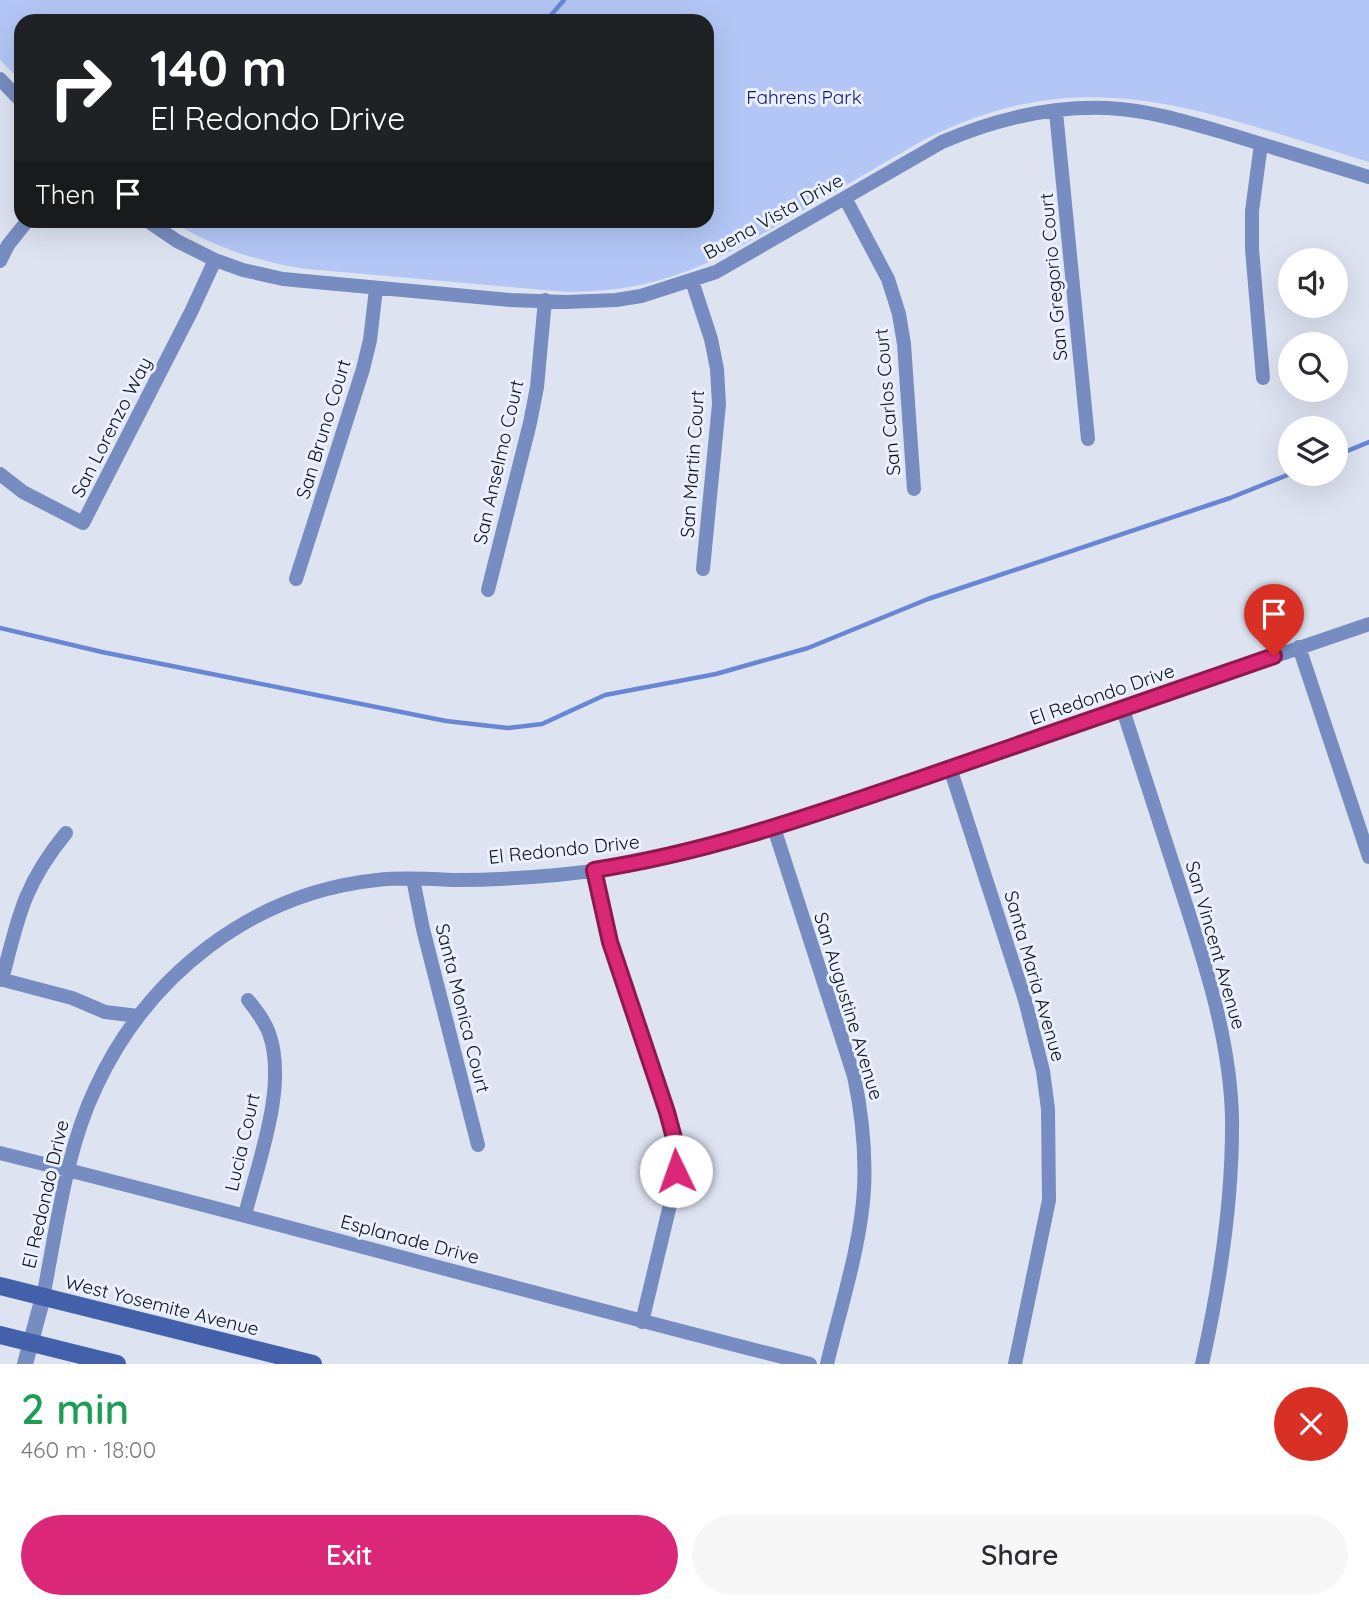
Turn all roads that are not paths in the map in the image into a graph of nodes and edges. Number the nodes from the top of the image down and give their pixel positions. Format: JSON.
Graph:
{"nodes":[{"id":1,"x":0,"y":79,"type":"edge"},
{"id":2,"x":14,"y":94,"type":"edge"},
{"id":3,"x":1056,"y":112,"type":"junction"},
{"id":4,"x":1261,"y":144,"type":"junction"},
{"id":5,"x":1369,"y":177,"type":"edge"},
{"id":6,"x":845,"y":198,"type":"junction"},
{"id":7,"x":22,"y":228,"type":"edge"},
{"id":8,"x":158,"y":228,"type":"edge"},
{"id":9,"x":215,"y":260,"type":"junction"},
{"id":10,"x":0,"y":261,"type":"edge"},
{"id":11,"x":692,"y":281,"type":"junction"},
{"id":12,"x":376,"y":289,"type":"junction"},
{"id":13,"x":545,"y":300,"type":"junction"},
{"id":14,"x":1263,"y":378,"type":"dead end"},
{"id":15,"x":1088,"y":439,"type":"dead end"},
{"id":16,"x":0,"y":474,"type":"edge"},
{"id":17,"x":914,"y":489,"type":"dead end"},
{"id":18,"x":703,"y":569,"type":"dead end"},
{"id":19,"x":296,"y":579,"type":"dead end"},
{"id":20,"x":488,"y":590,"type":"dead end"},
{"id":21,"x":1369,"y":624,"type":"edge"},
{"id":22,"x":1299,"y":647,"type":"junction"},
{"id":23,"x":1123,"y":709,"type":"junction"},
{"id":24,"x":950,"y":768,"type":"junction"},
{"id":25,"x":1365,"y":826,"type":"edge"},
{"id":26,"x":774,"y":828,"type":"junction"},
{"id":27,"x":66,"y":833,"type":"dead end"},
{"id":28,"x":1369,"y":857,"type":"edge"},
{"id":29,"x":594,"y":870,"type":"junction"},
{"id":30,"x":413,"y":879,"type":"junction"},
{"id":31,"x":1,"y":979,"type":"edge"},
{"id":32,"x":248,"y":1000,"type":"dead end"},
{"id":33,"x":138,"y":1016,"type":"junction"},
{"id":34,"x":478,"y":1145,"type":"dead end"},
{"id":35,"x":0,"y":1153,"type":"edge"},
{"id":36,"x":68,"y":1170,"type":"junction"},
{"id":37,"x":244,"y":1215,"type":"junction"},
{"id":38,"x":0,"y":1286,"type":"edge"},
{"id":39,"x":43,"y":1297,"type":"junction"},
{"id":40,"x":642,"y":1322,"type":"junction"},
{"id":41,"x":0,"y":1335,"type":"edge"},
{"id":42,"x":31,"y":1343,"type":"junction"},
{"id":43,"x":25,"y":1364,"type":"edge"},
{"id":44,"x":117,"y":1364,"type":"edge"},
{"id":45,"x":313,"y":1364,"type":"edge"},
{"id":46,"x":810,"y":1364,"type":"edge"},
{"id":47,"x":827,"y":1364,"type":"edge"},
{"id":48,"x":1015,"y":1364,"type":"edge"},
{"id":49,"x":1202,"y":1364,"type":"edge"}],
"edges":[{"from":1,"to":2,"type":"street"},
{"from":3,"to":4,"type":"street","name":"Buena Vista Drive"},
{"from":3,"to":6,"type":"street","name":"Buena Vista Drive"},
{"from":3,"to":15,"type":"street","name":"San Gregorio Court"},
{"from":4,"to":5,"type":"street","name":"Buena Vista Drive"},
{"from":4,"to":14,"type":"street"},
{"from":6,"to":11,"type":"street","name":"Buena Vista Drive"},
{"from":6,"to":17,"type":"street","name":"San Carlos Court"},
{"from":7,"to":10,"type":"street"},
{"from":8,"to":9,"type":"street","name":"Buena Vista Drive"},
{"from":9,"to":12,"type":"street","name":"Buena Vista Drive"},
{"from":9,"to":16,"type":"street","name":"San Lorenzo Way"},
{"from":11,"to":13,"type":"street","name":"Buena Vista Drive"},
{"from":11,"to":18,"type":"street","name":"San Martin Court"},
{"from":12,"to":13,"type":"street","name":"Buena Vista Drive"},
{"from":12,"to":19,"type":"street","name":"San Bruno Court"},
{"from":13,"to":20,"type":"street","name":"San Anselmo Court"},
{"from":21,"to":22,"type":"street","name":"El Redondo Drive"},
{"from":22,"to":23,"type":"street","name":"El Redondo Drive"},
{"from":22,"to":25,"type":"street"},
{"from":23,"to":24,"type":"street","name":"El Redondo Drive"},
{"from":23,"to":49,"type":"street","name":"San Vincent Avenue"},
{"from":24,"to":26,"type":"street","name":"El Redondo Drive"},
{"from":24,"to":48,"type":"street","name":"Santa Maria Avenue"},
{"from":25,"to":28,"type":"street"},
{"from":26,"to":29,"type":"street","name":"El Redondo Drive"},
{"from":26,"to":47,"type":"street","name":"San Augustine Avenue"},
{"from":27,"to":31,"type":"street"},
{"from":29,"to":30,"type":"street","name":"El Redondo Drive"},
{"from":29,"to":40,"type":"street"},
{"from":30,"to":33,"type":"street","name":"El Redondo Drive"},
{"from":30,"to":34,"type":"street","name":"Santa Monica Court"},
{"from":31,"to":33,"type":"street"},
{"from":32,"to":37,"type":"street","name":"Lucia Court"},
{"from":33,"to":36,"type":"street","name":"El Redondo Drive"},
{"from":35,"to":36,"type":"street","name":"Esplanade Drive"},
{"from":36,"to":37,"type":"street","name":"Esplanade Drive"},
{"from":36,"to":39,"type":"street","name":"El Redondo Drive"},
{"from":37,"to":40,"type":"street","name":"Esplanade Drive"},
{"from":38,"to":39,"type":"main road","name":"West Yosemite Avenue"},
{"from":39,"to":42,"type":"street","name":"El Redondo Drive"},
{"from":39,"to":45,"type":"main road","name":"West Yosemite Avenue"},
{"from":40,"to":46,"type":"street","name":"Esplanade Drive"},
{"from":41,"to":42,"type":"main road"},
{"from":42,"to":43,"type":"street","name":"El Redondo Drive"},
{"from":42,"to":44,"type":"main road"}]}
